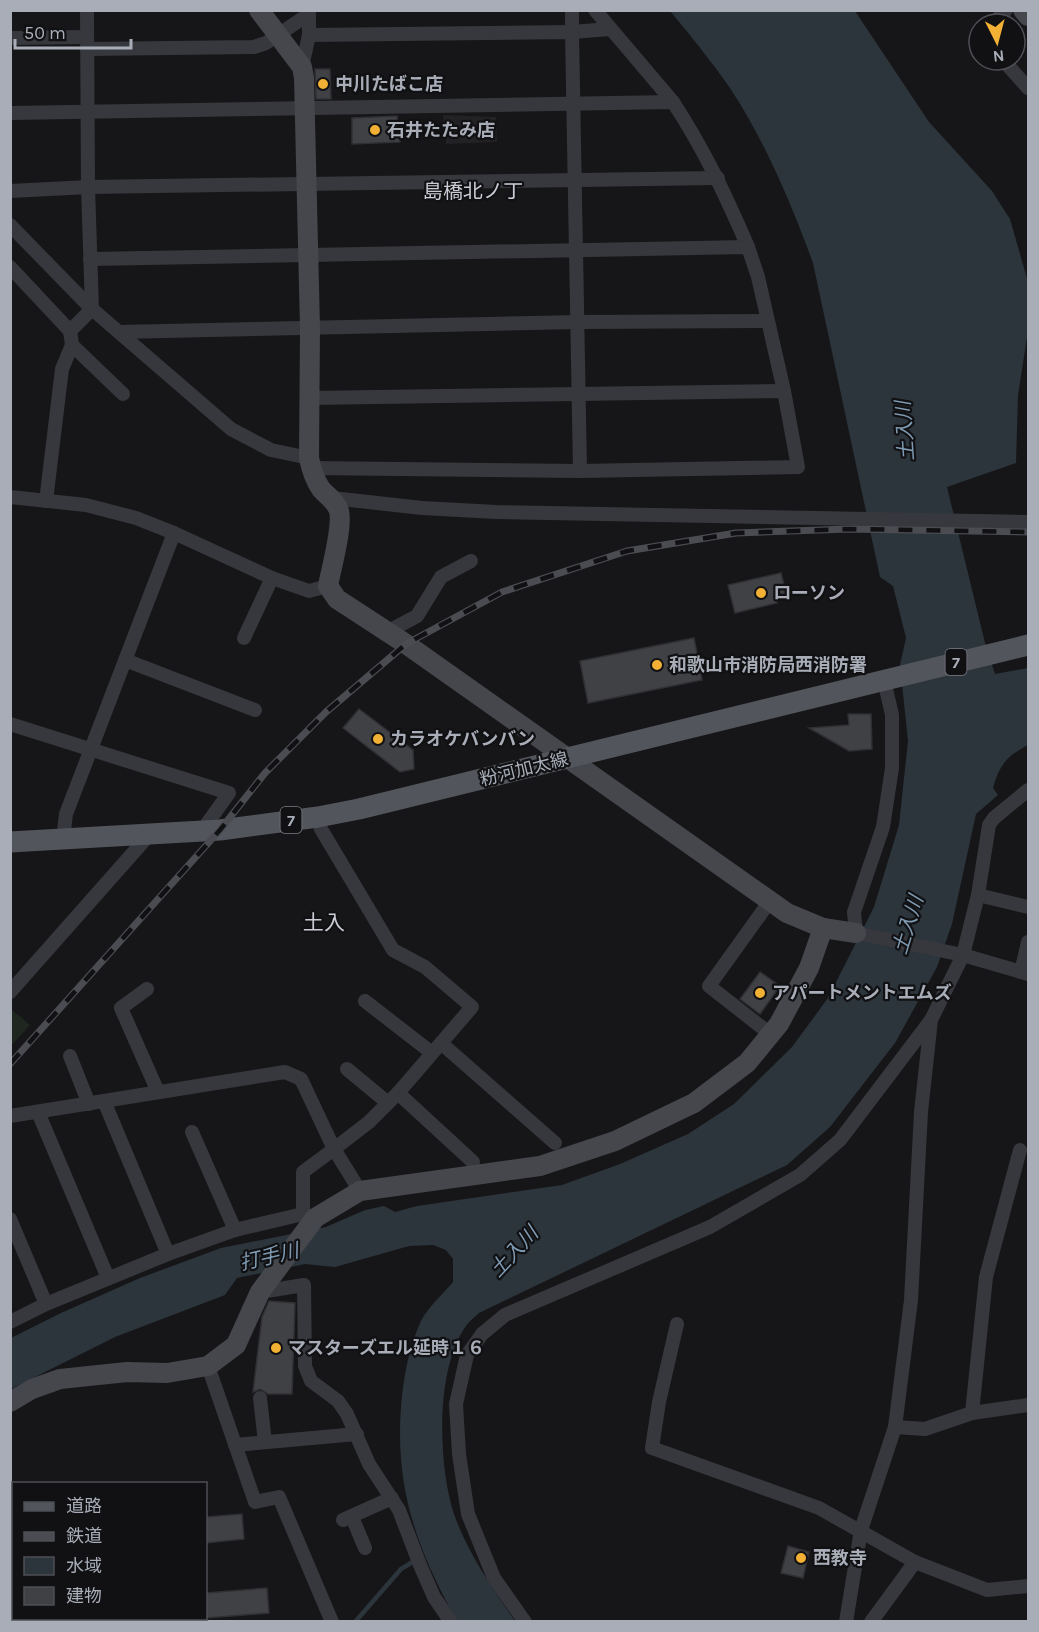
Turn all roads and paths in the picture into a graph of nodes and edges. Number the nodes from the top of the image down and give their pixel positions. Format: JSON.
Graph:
{"nodes":[{"id":1,"x":87,"y":10,"type":"edge"},
{"id":2,"x":259,"y":10,"type":"edge"},
{"id":3,"x":572,"y":10,"type":"edge"},
{"id":4,"x":595,"y":10,"type":"edge"},
{"id":5,"x":1023,"y":10,"type":"edge"},
{"id":6,"x":309,"y":12,"type":"edge"},
{"id":7,"x":1029,"y":16,"type":"edge"},
{"id":8,"x":610,"y":29,"type":"junction"},
{"id":9,"x":572,"y":32,"type":"junction"},
{"id":10,"x":309,"y":35,"type":"junction"},
{"id":11,"x":278,"y":36,"type":"junction"},
{"id":12,"x":10,"y":38,"type":"edge"},
{"id":13,"x":87,"y":43,"type":"junction"},
{"id":14,"x":302,"y":67,"type":"junction"},
{"id":15,"x":1014,"y":72,"type":"edge"},
{"id":16,"x":1029,"y":88,"type":"edge"},
{"id":17,"x":673,"y":102,"type":"junction"},
{"id":18,"x":573,"y":104,"type":"junction"},
{"id":19,"x":305,"y":108,"type":"junction"},
{"id":20,"x":88,"y":112,"type":"junction"},
{"id":21,"x":10,"y":113,"type":"edge"},
{"id":22,"x":718,"y":178,"type":"junction"},
{"id":23,"x":574,"y":181,"type":"junction"},
{"id":24,"x":307,"y":185,"type":"junction"},
{"id":25,"x":88,"y":188,"type":"junction"},
{"id":26,"x":10,"y":191,"type":"edge"},
{"id":27,"x":10,"y":225,"type":"edge"},
{"id":28,"x":748,"y":247,"type":"junction"},
{"id":29,"x":575,"y":251,"type":"junction"},
{"id":30,"x":309,"y":255,"type":"junction"},
{"id":31,"x":90,"y":259,"type":"junction"},
{"id":32,"x":10,"y":267,"type":"edge"},
{"id":33,"x":92,"y":309,"type":"junction"},
{"id":34,"x":767,"y":321,"type":"junction"},
{"id":35,"x":578,"y":322,"type":"junction"},
{"id":36,"x":310,"y":328,"type":"junction"},
{"id":37,"x":119,"y":332,"type":"junction"},
{"id":38,"x":71,"y":338,"type":"junction"},
{"id":39,"x":784,"y":391,"type":"junction"},
{"id":40,"x":123,"y":394,"type":"dead end"},
{"id":41,"x":579,"y":394,"type":"junction"},
{"id":42,"x":310,"y":398,"type":"junction"},
{"id":43,"x":310,"y":463,"type":"junction"},
{"id":44,"x":580,"y":471,"type":"junction"},
{"id":45,"x":10,"y":497,"type":"edge"},
{"id":46,"x":332,"y":498,"type":"junction"},
{"id":47,"x":46,"y":501,"type":"junction"},
{"id":48,"x":1029,"y":522,"type":"edge"},
{"id":49,"x":174,"y":533,"type":"junction"},
{"id":50,"x":471,"y":561,"type":"dead end"},
{"id":51,"x":272,"y":578,"type":"junction"},
{"id":52,"x":328,"y":586,"type":"junction"},
{"id":53,"x":387,"y":632,"type":"junction"},
{"id":54,"x":244,"y":638,"type":"dead end"},
{"id":55,"x":1029,"y":645,"type":"edge"},
{"id":56,"x":125,"y":660,"type":"junction"},
{"id":57,"x":884,"y":680,"type":"junction"},
{"id":58,"x":255,"y":710,"type":"dead end"},
{"id":59,"x":10,"y":724,"type":"edge"},
{"id":60,"x":91,"y":749,"type":"junction"},
{"id":61,"x":566,"y":758,"type":"junction"},
{"id":62,"x":1029,"y":790,"type":"edge"},
{"id":63,"x":318,"y":817,"type":"junction"},
{"id":64,"x":201,"y":832,"type":"junction"},
{"id":65,"x":149,"y":835,"type":"junction"},
{"id":66,"x":63,"y":839,"type":"junction"},
{"id":67,"x":10,"y":842,"type":"edge"},
{"id":68,"x":978,"y":895,"type":"junction"},
{"id":69,"x":770,"y":901,"type":"junction"},
{"id":70,"x":1029,"y":907,"type":"edge"},
{"id":71,"x":823,"y":928,"type":"junction"},
{"id":72,"x":856,"y":933,"type":"junction"},
{"id":73,"x":1029,"y":942,"type":"edge"},
{"id":74,"x":958,"y":954,"type":"junction"},
{"id":75,"x":1025,"y":973,"type":"edge"},
{"id":76,"x":147,"y":989,"type":"dead end"},
{"id":77,"x":10,"y":992,"type":"edge"},
{"id":78,"x":365,"y":1001,"type":"dead end"},
{"id":79,"x":930,"y":1020,"type":"junction"},
{"id":80,"x":770,"y":1033,"type":"junction"},
{"id":81,"x":436,"y":1048,"type":"junction"},
{"id":82,"x":70,"y":1056,"type":"dead end"},
{"id":83,"x":347,"y":1069,"type":"dead end"},
{"id":84,"x":158,"y":1092,"type":"junction"},
{"id":85,"x":393,"y":1098,"type":"junction"},
{"id":86,"x":104,"y":1101,"type":"junction"},
{"id":87,"x":89,"y":1104,"type":"junction"},
{"id":88,"x":38,"y":1112,"type":"junction"},
{"id":89,"x":10,"y":1116,"type":"edge"},
{"id":90,"x":192,"y":1132,"type":"dead end"},
{"id":91,"x":555,"y":1143,"type":"dead end"},
{"id":92,"x":334,"y":1149,"type":"junction"},
{"id":93,"x":1020,"y":1150,"type":"dead end"},
{"id":94,"x":473,"y":1162,"type":"dead end"},
{"id":95,"x":360,"y":1191,"type":"junction"},
{"id":96,"x":10,"y":1219,"type":"edge"},
{"id":97,"x":308,"y":1220,"type":"junction"},
{"id":98,"x":235,"y":1230,"type":"junction"},
{"id":99,"x":168,"y":1254,"type":"junction"},
{"id":100,"x":108,"y":1278,"type":"junction"},
{"id":101,"x":260,"y":1292,"type":"junction"},
{"id":102,"x":46,"y":1304,"type":"junction"},
{"id":103,"x":10,"y":1322,"type":"edge"},
{"id":104,"x":677,"y":1324,"type":"dead end"},
{"id":105,"x":208,"y":1366,"type":"junction"},
{"id":106,"x":260,"y":1398,"type":"dead end"},
{"id":107,"x":10,"y":1402,"type":"edge"},
{"id":108,"x":1029,"y":1405,"type":"edge"},
{"id":109,"x":972,"y":1413,"type":"junction"},
{"id":110,"x":895,"y":1427,"type":"junction"},
{"id":111,"x":357,"y":1434,"type":"junction"},
{"id":112,"x":265,"y":1442,"type":"junction"},
{"id":113,"x":235,"y":1444,"type":"junction"},
{"id":114,"x":392,"y":1498,"type":"junction"},
{"id":115,"x":861,"y":1530,"type":"junction"},
{"id":116,"x":365,"y":1548,"type":"dead end"},
{"id":117,"x":915,"y":1562,"type":"junction"},
{"id":118,"x":1029,"y":1586,"type":"edge"},
{"id":119,"x":332,"y":1622,"type":"edge"},
{"id":120,"x":451,"y":1622,"type":"edge"},
{"id":121,"x":525,"y":1622,"type":"edge"},
{"id":122,"x":846,"y":1622,"type":"edge"},
{"id":123,"x":871,"y":1622,"type":"edge"}],
"edges":[{"from":1,"to":13,"type":"street"},
{"from":2,"to":11,"type":"street"},
{"from":3,"to":9,"type":"street"},
{"from":4,"to":8,"type":"street"},
{"from":5,"to":7,"type":"street"},
{"from":6,"to":10,"type":"street"},
{"from":6,"to":11,"type":"street"},
{"from":8,"to":9,"type":"street"},
{"from":8,"to":17,"type":"street"},
{"from":9,"to":10,"type":"street"},
{"from":9,"to":18,"type":"street"},
{"from":10,"to":14,"type":"street"},
{"from":11,"to":13,"type":"street"},
{"from":11,"to":14,"type":"street"},
{"from":12,"to":13,"type":"street"},
{"from":13,"to":20,"type":"street"},
{"from":14,"to":19,"type":"street"},
{"from":15,"to":16,"type":"street"},
{"from":17,"to":18,"type":"street"},
{"from":17,"to":22,"type":"street"},
{"from":18,"to":19,"type":"street"},
{"from":18,"to":23,"type":"street"},
{"from":19,"to":20,"type":"street"},
{"from":19,"to":24,"type":"street"},
{"from":20,"to":21,"type":"street"},
{"from":20,"to":25,"type":"street"},
{"from":22,"to":23,"type":"street"},
{"from":22,"to":28,"type":"street"},
{"from":23,"to":24,"type":"street"},
{"from":23,"to":29,"type":"street"},
{"from":24,"to":25,"type":"street"},
{"from":24,"to":30,"type":"street"},
{"from":25,"to":26,"type":"street"},
{"from":25,"to":31,"type":"street"},
{"from":27,"to":33,"type":"street"},
{"from":28,"to":29,"type":"street"},
{"from":28,"to":34,"type":"street"},
{"from":29,"to":30,"type":"street"},
{"from":29,"to":35,"type":"street"},
{"from":30,"to":31,"type":"street"},
{"from":30,"to":36,"type":"street"},
{"from":31,"to":33,"type":"street"},
{"from":32,"to":38,"type":"street"},
{"from":33,"to":37,"type":"street"},
{"from":33,"to":38,"type":"street"},
{"from":34,"to":35,"type":"street"},
{"from":34,"to":39,"type":"street"},
{"from":35,"to":36,"type":"street"},
{"from":35,"to":41,"type":"street"},
{"from":36,"to":37,"type":"street"},
{"from":36,"to":42,"type":"street"},
{"from":37,"to":43,"type":"street"},
{"from":38,"to":40,"type":"street"},
{"from":38,"to":47,"type":"street"},
{"from":39,"to":41,"type":"street"},
{"from":39,"to":44,"type":"street"},
{"from":41,"to":42,"type":"street"},
{"from":41,"to":44,"type":"street"},
{"from":42,"to":43,"type":"street"},
{"from":43,"to":44,"type":"street"},
{"from":43,"to":46,"type":"street"},
{"from":45,"to":47,"type":"street"},
{"from":46,"to":48,"type":"street"},
{"from":46,"to":52,"type":"street"},
{"from":47,"to":49,"type":"street"},
{"from":49,"to":51,"type":"street"},
{"from":49,"to":56,"type":"street"},
{"from":50,"to":53,"type":"street"},
{"from":51,"to":52,"type":"street"},
{"from":51,"to":54,"type":"street"},
{"from":52,"to":53,"type":"street"},
{"from":53,"to":61,"type":"street"},
{"from":55,"to":57,"type":"main road","name":"粉河加太線","number":"7"},
{"from":56,"to":58,"type":"street"},
{"from":56,"to":60,"type":"street"},
{"from":57,"to":61,"type":"main road","name":"粉河加太線","number":"7"},
{"from":57,"to":72,"type":"street"},
{"from":59,"to":60,"type":"street"},
{"from":60,"to":64,"type":"street"},
{"from":60,"to":66,"type":"street"},
{"from":61,"to":63,"type":"main road","name":"粉河加太線","number":"7"},
{"from":61,"to":69,"type":"street"},
{"from":62,"to":68,"type":"street"},
{"from":63,"to":64,"type":"main road","name":"粉河加太線","number":"7"},
{"from":63,"to":81,"type":"street"},
{"from":64,"to":65,"type":"main road","name":"粉河加太線","number":"7"},
{"from":65,"to":66,"type":"main road","name":"粉河加太線","number":"7"},
{"from":65,"to":77,"type":"street"},
{"from":66,"to":67,"type":"main road","name":"粉河加太線","number":"7"},
{"from":68,"to":70,"type":"street"},
{"from":68,"to":74,"type":"street"},
{"from":69,"to":71,"type":"street"},
{"from":69,"to":80,"type":"street"},
{"from":71,"to":72,"type":"street"},
{"from":71,"to":80,"type":"street"},
{"from":72,"to":74,"type":"street"},
{"from":73,"to":75,"type":"street"},
{"from":74,"to":75,"type":"street"},
{"from":74,"to":79,"type":"street"},
{"from":76,"to":84,"type":"street"},
{"from":78,"to":81,"type":"street"},
{"from":79,"to":110,"type":"street"},
{"from":79,"to":121,"type":"street"},
{"from":80,"to":95,"type":"street"},
{"from":81,"to":85,"type":"street"},
{"from":81,"to":91,"type":"street"},
{"from":82,"to":87,"type":"street"},
{"from":83,"to":85,"type":"street"},
{"from":84,"to":86,"type":"street"},
{"from":84,"to":92,"type":"street"},
{"from":85,"to":92,"type":"street"},
{"from":85,"to":94,"type":"street"},
{"from":86,"to":87,"type":"street"},
{"from":86,"to":99,"type":"street"},
{"from":87,"to":88,"type":"street"},
{"from":88,"to":89,"type":"street"},
{"from":88,"to":100,"type":"street"},
{"from":90,"to":98,"type":"street"},
{"from":92,"to":95,"type":"street"},
{"from":92,"to":97,"type":"street"},
{"from":93,"to":109,"type":"street"},
{"from":95,"to":97,"type":"street"},
{"from":96,"to":102,"type":"street"},
{"from":97,"to":98,"type":"street"},
{"from":97,"to":101,"type":"street"},
{"from":98,"to":99,"type":"street"},
{"from":99,"to":100,"type":"street"},
{"from":100,"to":102,"type":"street"},
{"from":101,"to":105,"type":"street"},
{"from":101,"to":111,"type":"street"},
{"from":102,"to":103,"type":"street"},
{"from":104,"to":115,"type":"street"},
{"from":105,"to":107,"type":"street"},
{"from":105,"to":113,"type":"street"},
{"from":106,"to":112,"type":"street"},
{"from":108,"to":109,"type":"street"},
{"from":109,"to":110,"type":"street"},
{"from":110,"to":115,"type":"street"},
{"from":111,"to":112,"type":"street"},
{"from":111,"to":114,"type":"street"},
{"from":112,"to":113,"type":"street"},
{"from":113,"to":119,"type":"street"},
{"from":114,"to":116,"type":"street"},
{"from":114,"to":120,"type":"street"},
{"from":115,"to":117,"type":"street"},
{"from":115,"to":122,"type":"street"},
{"from":117,"to":118,"type":"street"},
{"from":117,"to":123,"type":"street"}]}
